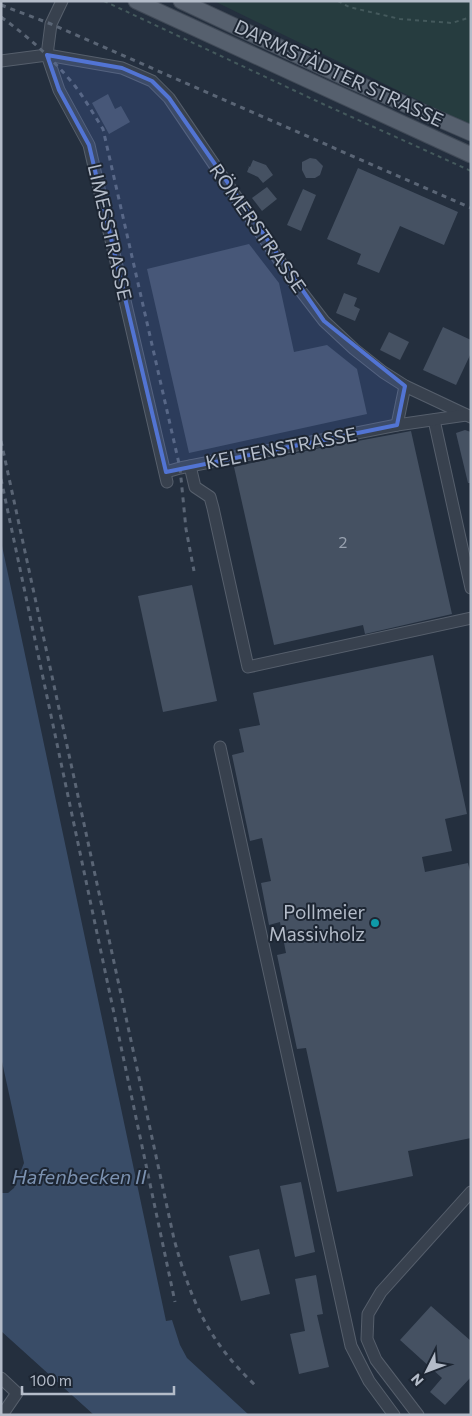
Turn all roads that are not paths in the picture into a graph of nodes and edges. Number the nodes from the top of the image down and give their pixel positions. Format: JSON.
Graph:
{"nodes":[{"id":1,"x":136,"y":1,"type":"edge"},
{"id":2,"x":181,"y":1,"type":"edge"},
{"id":3,"x":57,"y":3,"type":"edge"},
{"id":4,"x":47,"y":55,"type":"junction"},
{"id":5,"x":1,"y":61,"type":"edge"},
{"id":6,"x":471,"y":133,"type":"edge"},
{"id":7,"x":471,"y":155,"type":"edge"},
{"id":8,"x":405,"y":386,"type":"junction"},
{"id":9,"x":469,"y":416,"type":"edge"},
{"id":10,"x":434,"y":420,"type":"junction"},
{"id":11,"x":397,"y":426,"type":"junction"},
{"id":12,"x":190,"y":466,"type":"junction"},
{"id":13,"x":167,"y":477,"type":"joint"},
{"id":14,"x":471,"y":588,"type":"edge"},
{"id":15,"x":471,"y":618,"type":"edge"},
{"id":16,"x":220,"y":747,"type":"dead end"},
{"id":17,"x":471,"y":1192,"type":"edge"},
{"id":18,"x":1,"y":1378,"type":"edge"},
{"id":19,"x":2,"y":1415,"type":"edge"},
{"id":20,"x":394,"y":1415,"type":"edge"},
{"id":21,"x":418,"y":1415,"type":"edge"}],
"edges":[{"from":1,"to":7,"type":"main road","name":"DARMSTÄDTER STRASSE"},
{"from":2,"to":6,"type":"main road","name":"DARMSTÄDTER STRASSE"},
{"from":3,"to":4,"type":"street","name":"LIMESSTRASSE"},
{"from":4,"to":5,"type":"street","name":"RÖMERSTRASSE"},
{"from":4,"to":8,"type":"street","name":"RÖMERSTRASSE"},
{"from":4,"to":13,"type":"street","name":"LIMESSTRASSE"},
{"from":8,"to":9,"type":"street","name":"RÖMERSTRASSE"},
{"from":8,"to":11,"type":"street"},
{"from":9,"to":10,"type":"street","name":"KELTENSTRASSE"},
{"from":10,"to":11,"type":"street","name":"KELTENSTRASSE"},
{"from":10,"to":14,"type":"street"},
{"from":11,"to":12,"type":"street","name":"KELTENSTRASSE"},
{"from":12,"to":13,"type":"street","name":"KELTENSTRASSE"},
{"from":12,"to":15,"type":"street"},
{"from":16,"to":20,"type":"street"},
{"from":17,"to":21,"type":"street"},
{"from":18,"to":19,"type":"street"}]}
